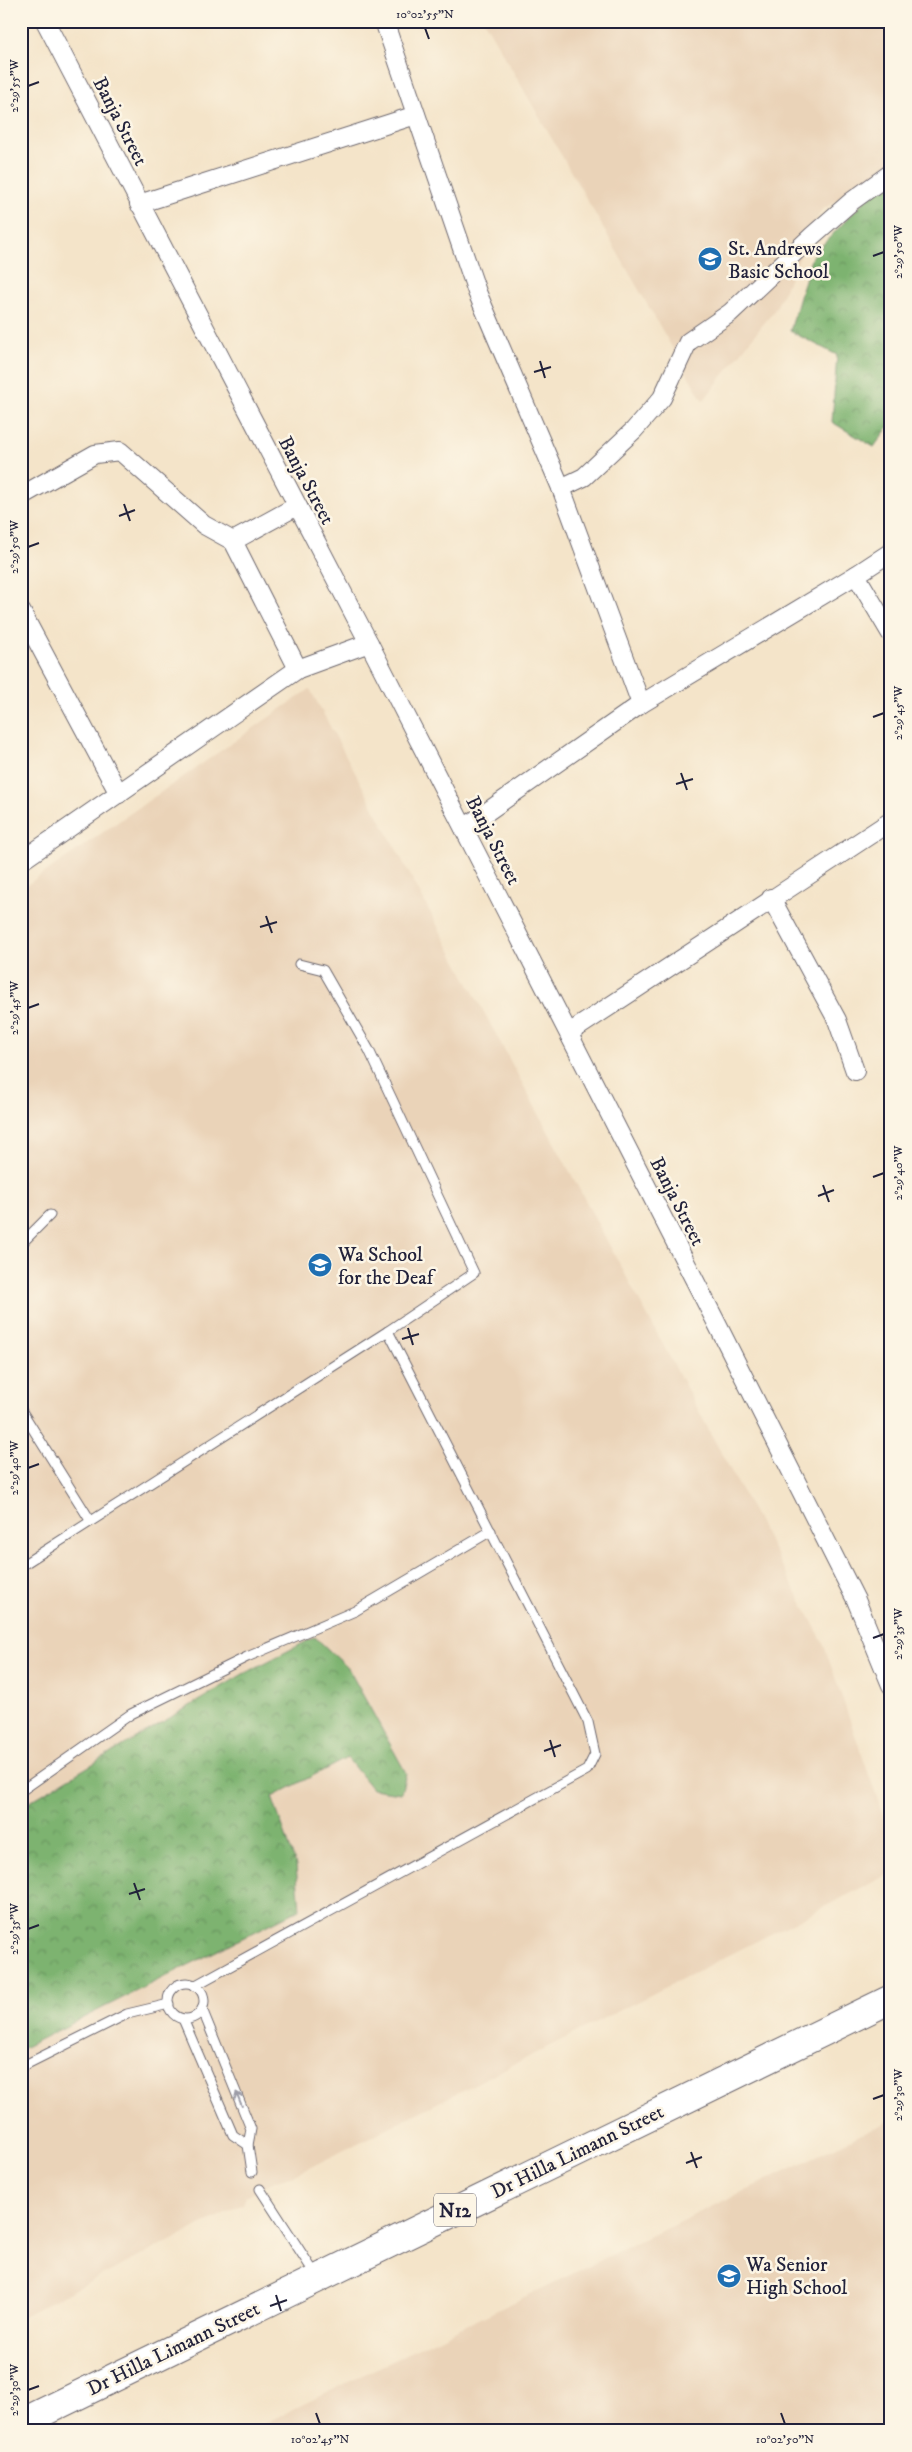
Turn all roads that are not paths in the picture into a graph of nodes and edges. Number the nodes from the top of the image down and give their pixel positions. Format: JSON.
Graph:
{"nodes":[{"id":1,"x":46,"y":21,"type":"edge"},
{"id":2,"x":384,"y":21,"type":"edge"},
{"id":3,"x":416,"y":115,"type":"junction"},
{"id":4,"x":891,"y":174,"type":"edge"},
{"id":5,"x":139,"y":204,"type":"junction"},
{"id":6,"x":561,"y":488,"type":"junction"},
{"id":7,"x":21,"y":496,"type":"edge"},
{"id":8,"x":297,"y":506,"type":"junction"},
{"id":9,"x":233,"y":541,"type":"junction"},
{"id":10,"x":891,"y":552,"type":"edge"},
{"id":11,"x":856,"y":575,"type":"junction"},
{"id":12,"x":21,"y":611,"type":"edge"},
{"id":13,"x":891,"y":634,"type":"edge"},
{"id":14,"x":369,"y":643,"type":"junction"},
{"id":15,"x":298,"y":669,"type":"junction"},
{"id":16,"x":641,"y":704,"type":"junction"},
{"id":17,"x":119,"y":794,"type":"junction"},
{"id":18,"x":891,"y":822,"type":"edge"},
{"id":19,"x":464,"y":828,"type":"junction"},
{"id":20,"x":21,"y":862,"type":"edge"},
{"id":21,"x":771,"y":898,"type":"junction"},
{"id":22,"x":299,"y":964,"type":"dead end"},
{"id":23,"x":568,"y":1033,"type":"junction"},
{"id":24,"x":855,"y":1071,"type":"dead end"},
{"id":25,"x":50,"y":1215,"type":"dead end"},
{"id":26,"x":21,"y":1244,"type":"edge"},
{"id":27,"x":388,"y":1331,"type":"junction"},
{"id":28,"x":21,"y":1410,"type":"edge"},
{"id":29,"x":90,"y":1520,"type":"junction"},
{"id":30,"x":491,"y":1531,"type":"junction"},
{"id":31,"x":21,"y":1566,"type":"edge"},
{"id":32,"x":890,"y":1679,"type":"edge"},
{"id":33,"x":21,"y":1791,"type":"edge"},
{"id":34,"x":194,"y":1986,"type":"junction"},
{"id":35,"x":891,"y":1999,"type":"edge"},
{"id":36,"x":169,"y":2004,"type":"junction"},
{"id":37,"x":202,"y":2010,"type":"junction"},
{"id":38,"x":183,"y":2019,"type":"junction"},
{"id":39,"x":21,"y":2067,"type":"edge"},
{"id":40,"x":248,"y":2145,"type":"junction"},
{"id":41,"x":252,"y":2172,"type":"dead end"},
{"id":42,"x":260,"y":2189,"type":"dead end"},
{"id":43,"x":317,"y":2277,"type":"junction"},
{"id":44,"x":21,"y":2423,"type":"edge"}],
"edges":[{"from":1,"to":5,"type":"street","name":"Banja Street"},
{"from":2,"to":3,"type":"street"},
{"from":3,"to":5,"type":"street"},
{"from":3,"to":6,"type":"street"},
{"from":4,"to":6,"type":"street"},
{"from":5,"to":8,"type":"street","name":"Banja Street"},
{"from":6,"to":16,"type":"street"},
{"from":7,"to":9,"type":"street"},
{"from":8,"to":9,"type":"street"},
{"from":8,"to":14,"type":"street","name":"Banja Street"},
{"from":9,"to":15,"type":"street"},
{"from":10,"to":11,"type":"street"},
{"from":11,"to":13,"type":"street"},
{"from":11,"to":16,"type":"street"},
{"from":12,"to":17,"type":"street"},
{"from":14,"to":15,"type":"street"},
{"from":14,"to":19,"type":"street","name":"Banja Street"},
{"from":15,"to":17,"type":"street"},
{"from":16,"to":19,"type":"street"},
{"from":17,"to":20,"type":"street"},
{"from":18,"to":21,"type":"street"},
{"from":19,"to":23,"type":"street","name":"Banja Street"},
{"from":21,"to":23,"type":"street"},
{"from":21,"to":24,"type":"street"},
{"from":22,"to":27,"type":"lane"},
{"from":23,"to":32,"type":"street","name":"Banja Street"},
{"from":25,"to":26,"type":"lane"},
{"from":27,"to":29,"type":"lane"},
{"from":27,"to":30,"type":"lane"},
{"from":28,"to":29,"type":"lane"},
{"from":29,"to":31,"type":"lane"},
{"from":30,"to":33,"type":"lane"},
{"from":30,"to":34,"type":"lane"},
{"from":34,"to":36,"type":"lane"},
{"from":34,"to":37,"type":"lane"},
{"from":35,"to":43,"type":"highway","name":"Dr Hilla Limann Street","number":"N12"},
{"from":36,"to":38,"type":"lane"},
{"from":36,"to":39,"type":"lane"},
{"from":37,"to":38,"type":"lane"},
{"from":40,"to":37,"type":"lane","one_way":true},
{"from":38,"to":40,"type":"lane"},
{"from":40,"to":41,"type":"lane"},
{"from":42,"to":43,"type":"lane"},
{"from":43,"to":44,"type":"highway","name":"Dr Hilla Limann Street","number":"N12"}]}
